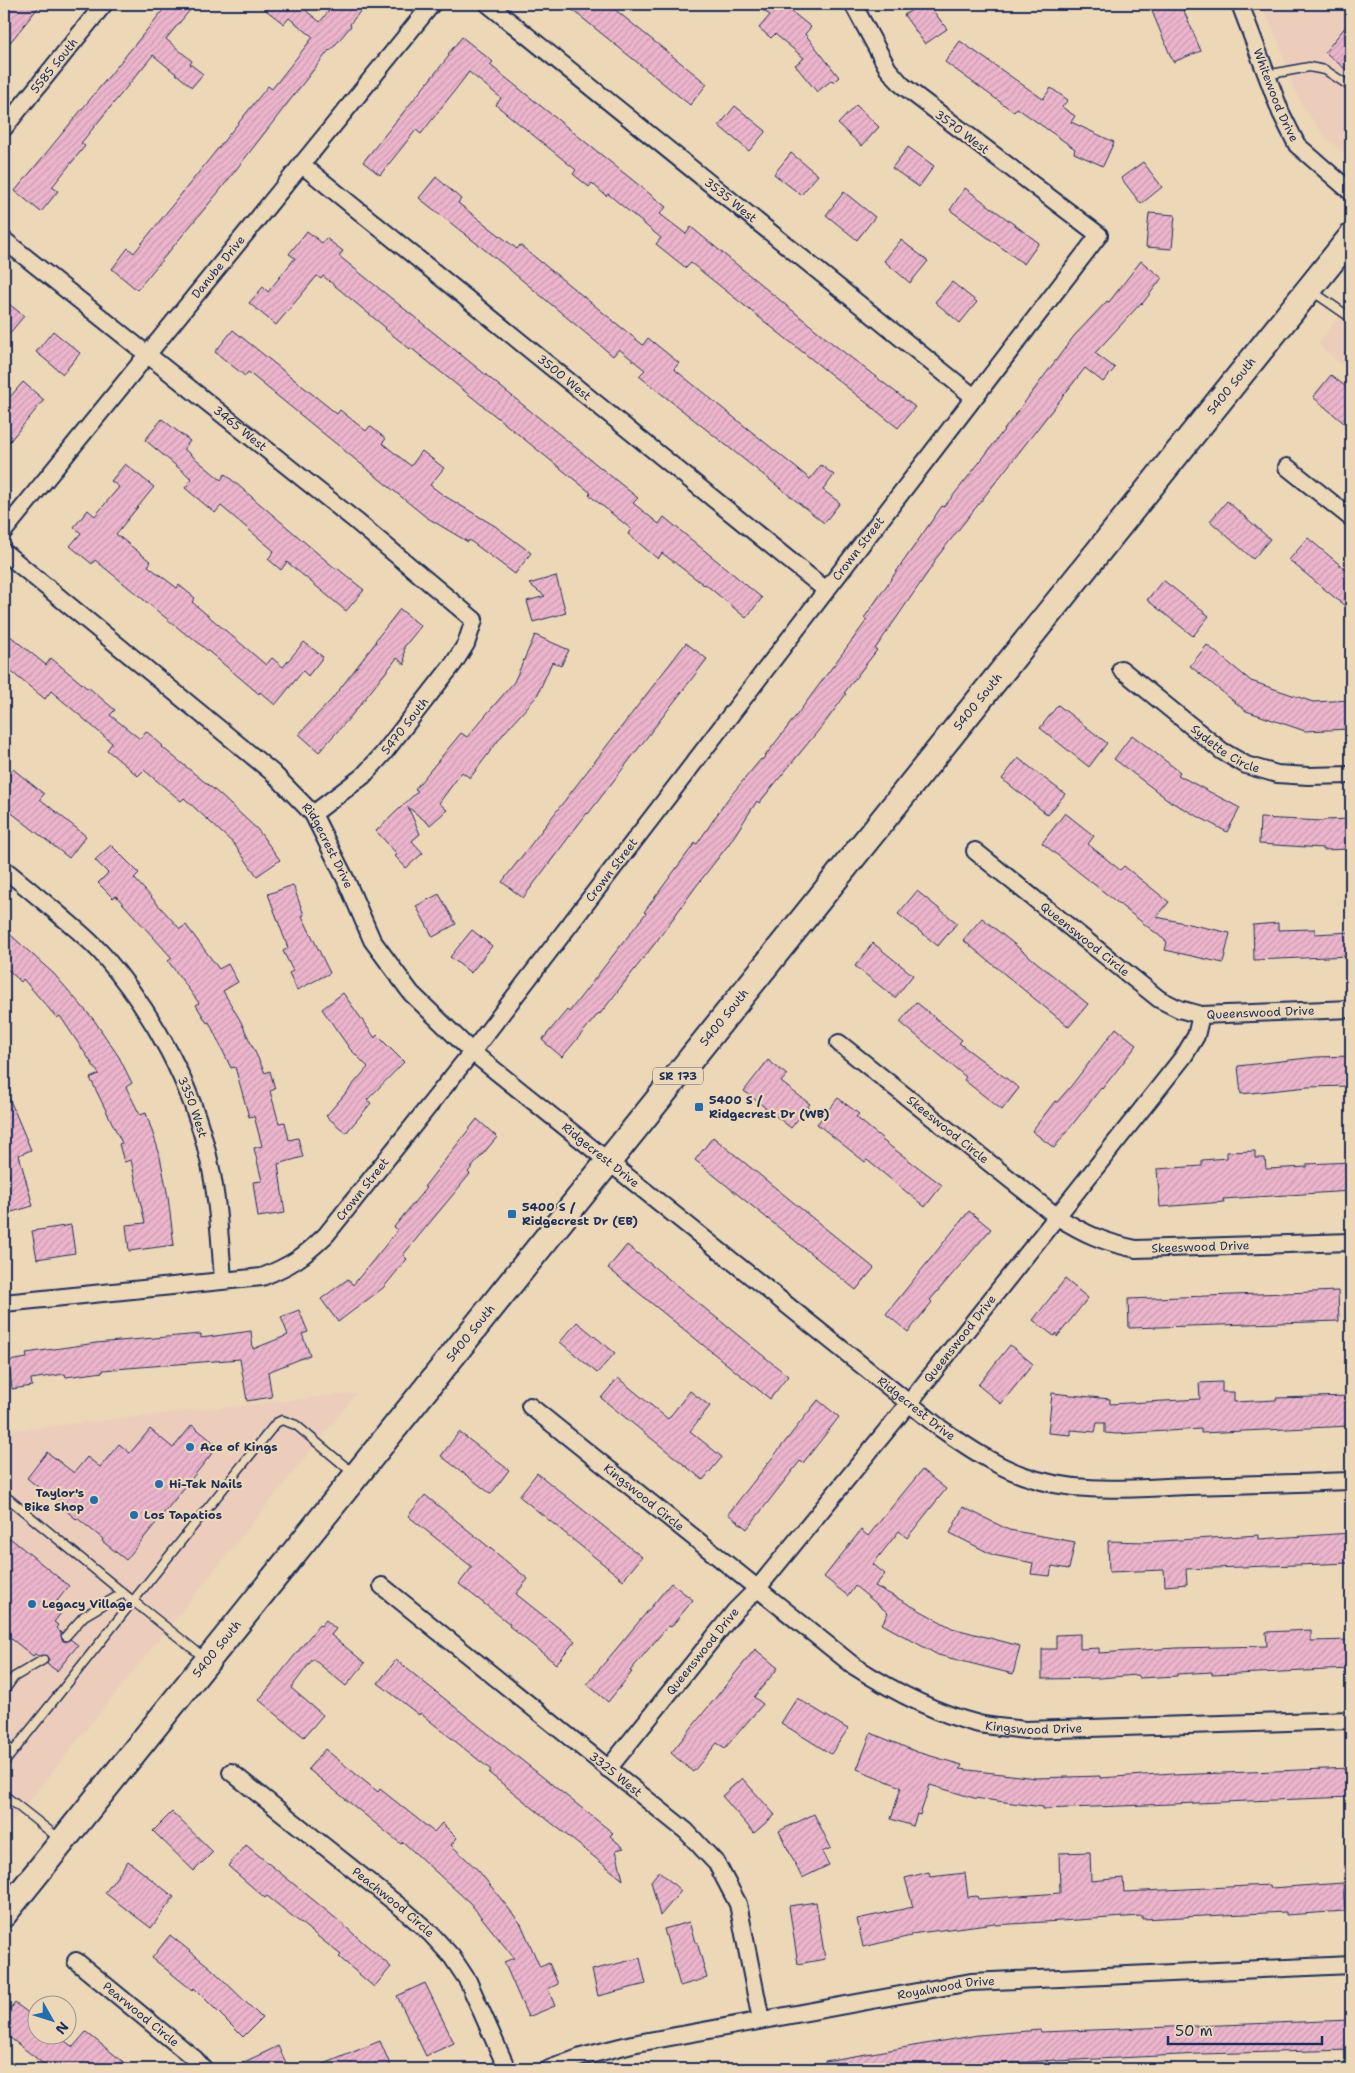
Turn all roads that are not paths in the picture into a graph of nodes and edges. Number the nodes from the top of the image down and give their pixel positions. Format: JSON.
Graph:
{"nodes":[{"id":1,"x":104,"y":4,"type":"edge"},
{"id":2,"x":432,"y":4,"type":"edge"},
{"id":3,"x":488,"y":4,"type":"edge"},
{"id":4,"x":853,"y":4,"type":"edge"},
{"id":5,"x":1240,"y":4,"type":"edge"},
{"id":6,"x":1266,"y":75,"type":"junction"},
{"id":7,"x":1351,"y":86,"type":"edge"},
{"id":8,"x":4,"y":128,"type":"edge"},
{"id":9,"x":301,"y":164,"type":"junction"},
{"id":10,"x":1351,"y":192,"type":"edge"},
{"id":11,"x":1099,"y":234,"type":"joint"},
{"id":12,"x":1351,"y":237,"type":"edge"},
{"id":13,"x":4,"y":240,"type":"edge"},
{"id":14,"x":1310,"y":289,"type":"junction"},
{"id":15,"x":1351,"y":318,"type":"edge"},
{"id":16,"x":146,"y":354,"type":"junction"},
{"id":17,"x":974,"y":397,"type":"junction"},
{"id":18,"x":1287,"y":467,"type":"dead end"},
{"id":19,"x":1351,"y":518,"type":"edge"},
{"id":20,"x":4,"y":531,"type":"edge"},
{"id":21,"x":4,"y":552,"type":"edge"},
{"id":22,"x":826,"y":590,"type":"junction"},
{"id":23,"x":474,"y":620,"type":"joint"},
{"id":24,"x":1122,"y":669,"type":"dead end"},
{"id":25,"x":1351,"y":775,"type":"edge"},
{"id":26,"x":312,"y":814,"type":"junction"},
{"id":27,"x":975,"y":851,"type":"dead end"},
{"id":28,"x":4,"y":869,"type":"edge"},
{"id":29,"x":1351,"y":1009,"type":"edge"},
{"id":30,"x":1201,"y":1015,"type":"junction"},
{"id":31,"x":839,"y":1043,"type":"dead end"},
{"id":32,"x":472,"y":1052,"type":"junction"},
{"id":33,"x":609,"y":1162,"type":"junction"},
{"id":34,"x":1056,"y":1216,"type":"junction"},
{"id":35,"x":1351,"y":1242,"type":"edge"},
{"id":36,"x":223,"y":1280,"type":"junction"},
{"id":37,"x":4,"y":1303,"type":"edge"},
{"id":38,"x":909,"y":1403,"type":"junction"},
{"id":39,"x":530,"y":1406,"type":"dead end"},
{"id":40,"x":356,"y":1476,"type":"junction"},
{"id":41,"x":1351,"y":1481,"type":"edge"},
{"id":42,"x":4,"y":1495,"type":"edge"},
{"id":43,"x":382,"y":1586,"type":"dead end"},
{"id":44,"x":757,"y":1589,"type":"junction"},
{"id":45,"x":123,"y":1593,"type":"junction"},
{"id":46,"x":133,"y":1600,"type":"junction"},
{"id":47,"x":66,"y":1636,"type":"dead end"},
{"id":48,"x":43,"y":1660,"type":"dead end"},
{"id":49,"x":208,"y":1660,"type":"junction"},
{"id":50,"x":4,"y":1690,"type":"edge"},
{"id":51,"x":1351,"y":1720,"type":"edge"},
{"id":52,"x":4,"y":1744,"type":"edge"},
{"id":53,"x":12,"y":1751,"type":"junction"},
{"id":54,"x":4,"y":1763,"type":"edge"},
{"id":55,"x":608,"y":1768,"type":"junction"},
{"id":56,"x":231,"y":1772,"type":"dead end"},
{"id":57,"x":4,"y":1795,"type":"edge"},
{"id":58,"x":62,"y":1841,"type":"junction"},
{"id":59,"x":4,"y":1914,"type":"edge"},
{"id":60,"x":76,"y":1961,"type":"dead end"},
{"id":61,"x":1351,"y":1965,"type":"edge"},
{"id":62,"x":761,"y":2020,"type":"junction"},
{"id":63,"x":204,"y":2069,"type":"edge"},
{"id":64,"x":507,"y":2069,"type":"edge"},
{"id":65,"x":549,"y":2069,"type":"edge"}],
"edges":[{"from":1,"to":8,"type":"street","name":"5585 South"},
{"from":2,"to":9,"type":"street","name":"Danube Drive"},
{"from":3,"to":17,"type":"street","name":"3535 West"},
{"from":4,"to":11,"type":"street","name":"3570 West"},
{"from":5,"to":6,"type":"street","name":"Whitewood Drive"},
{"from":6,"to":7,"type":"lane"},
{"from":6,"to":10,"type":"street","name":"Whitewood Drive"},
{"from":9,"to":16,"type":"street","name":"Danube Drive"},
{"from":9,"to":22,"type":"street","name":"3500 West"},
{"from":11,"to":17,"type":"street","name":"Crown Street"},
{"from":12,"to":14,"type":"main road","name":"5400 South","number":"SR 173"},
{"from":13,"to":16,"type":"street","name":"3465 West"},
{"from":14,"to":15,"type":"lane"},
{"from":14,"to":33,"type":"main road","name":"5400 South","number":"SR 173"},
{"from":16,"to":20,"type":"street","name":"Danube Drive"},
{"from":16,"to":23,"type":"street","name":"3465 West"},
{"from":17,"to":22,"type":"street","name":"Crown Street"},
{"from":18,"to":19,"type":"street"},
{"from":21,"to":26,"type":"street","name":"Ridgecrest Drive"},
{"from":22,"to":32,"type":"street","name":"Crown Street"},
{"from":23,"to":26,"type":"street","name":"5470 South"},
{"from":24,"to":25,"type":"street","name":"Sydette Circle"},
{"from":26,"to":32,"type":"street","name":"Ridgecrest Drive"},
{"from":27,"to":30,"type":"street","name":"Queenswood Circle"},
{"from":28,"to":36,"type":"street","name":"3350 West"},
{"from":29,"to":30,"type":"street","name":"Queenswood Drive"},
{"from":30,"to":34,"type":"street","name":"Queenswood Drive"},
{"from":31,"to":34,"type":"street","name":"Skeeswood Circle"},
{"from":32,"to":33,"type":"street","name":"Ridgecrest Drive"},
{"from":32,"to":36,"type":"street","name":"Crown Street"},
{"from":33,"to":38,"type":"street","name":"Ridgecrest Drive"},
{"from":33,"to":40,"type":"main road","name":"5400 South","number":"SR 173"},
{"from":34,"to":35,"type":"street","name":"Skeeswood Drive"},
{"from":34,"to":38,"type":"street","name":"Queenswood Drive"},
{"from":36,"to":37,"type":"street","name":"Crown Street"},
{"from":38,"to":41,"type":"street","name":"Ridgecrest Drive"},
{"from":38,"to":44,"type":"street","name":"Queenswood Drive"},
{"from":39,"to":44,"type":"street","name":"Kingswood Circle"},
{"from":40,"to":46,"type":"lane"},
{"from":40,"to":49,"type":"main road","name":"5400 South","number":"SR 173"},
{"from":42,"to":45,"type":"lane"},
{"from":43,"to":55,"type":"street","name":"3325 West"},
{"from":44,"to":51,"type":"street","name":"Kingswood Drive"},
{"from":44,"to":55,"type":"street","name":"Queenswood Drive"},
{"from":45,"to":46,"type":"lane"},
{"from":45,"to":47,"type":"lane"},
{"from":46,"to":49,"type":"lane"},
{"from":46,"to":53,"type":"lane"},
{"from":48,"to":50,"type":"lane"},
{"from":49,"to":58,"type":"main road","name":"5400 South","number":"SR 173"},
{"from":52,"to":53,"type":"lane"},
{"from":53,"to":54,"type":"lane"},
{"from":55,"to":62,"type":"street","name":"3325 West"},
{"from":56,"to":64,"type":"street","name":"Peachwood Circle"},
{"from":57,"to":58,"type":"lane"},
{"from":58,"to":59,"type":"main road","name":"5400 South","number":"SR 173"},
{"from":60,"to":63,"type":"street","name":"Pearwood Circle"},
{"from":61,"to":62,"type":"street","name":"Royalwood Drive"},
{"from":62,"to":65,"type":"street","name":"Royalwood Drive"}]}
